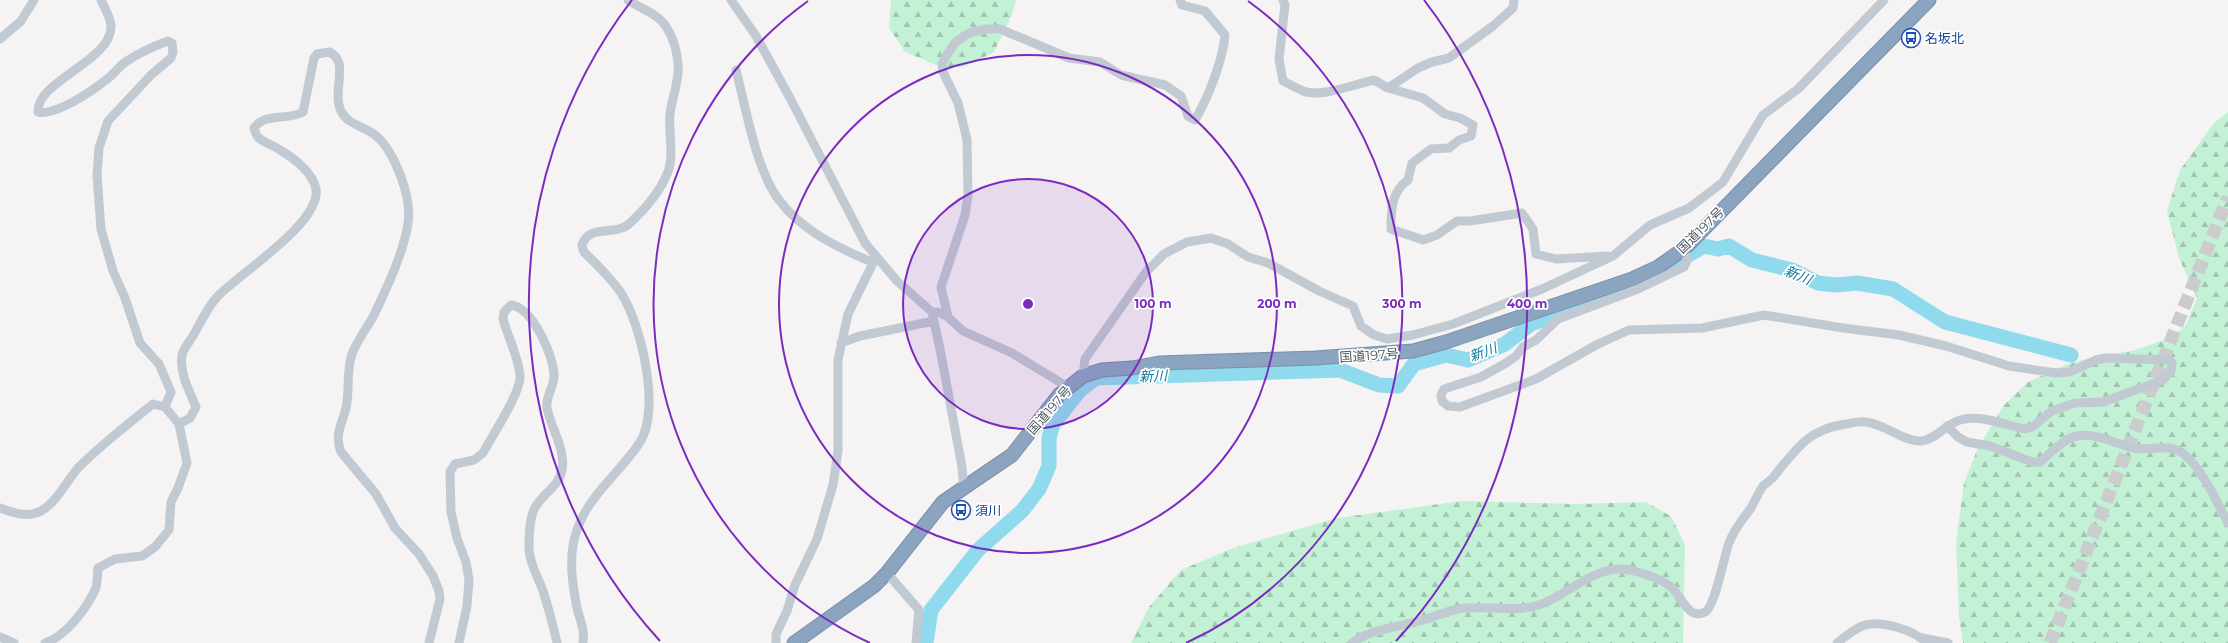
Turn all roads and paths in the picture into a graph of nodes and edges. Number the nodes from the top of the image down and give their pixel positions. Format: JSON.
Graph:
{"nodes":[{"id":1,"x":34,"y":0,"type":"edge"},
{"id":2,"x":101,"y":0,"type":"edge"},
{"id":3,"x":628,"y":0,"type":"edge"},
{"id":4,"x":731,"y":0,"type":"edge"},
{"id":5,"x":1180,"y":0,"type":"edge"},
{"id":6,"x":1283,"y":0,"type":"edge"},
{"id":7,"x":1514,"y":0,"type":"edge"},
{"id":8,"x":1884,"y":0,"type":"edge"},
{"id":9,"x":1929,"y":0,"type":"edge"},
{"id":10,"x":0,"y":39,"type":"edge"},
{"id":11,"x":736,"y":70,"type":"dead end"},
{"id":12,"x":1388,"y":88,"type":"junction"},
{"id":13,"x":1685,"y":248,"type":"junction"},
{"id":14,"x":1613,"y":256,"type":"junction"},
{"id":15,"x":874,"y":260,"type":"junction"},
{"id":16,"x":1552,"y":306,"type":"junction"},
{"id":17,"x":933,"y":317,"type":"junction"},
{"id":18,"x":948,"y":317,"type":"junction"},
{"id":19,"x":1558,"y":319,"type":"junction"},
{"id":20,"x":841,"y":343,"type":"junction"},
{"id":21,"x":1083,"y":376,"type":"junction"},
{"id":22,"x":1068,"y":387,"type":"junction"},
{"id":23,"x":165,"y":407,"type":"junction"},
{"id":24,"x":179,"y":424,"type":"junction"},
{"id":25,"x":1947,"y":426,"type":"junction"},
{"id":26,"x":964,"y":489,"type":"junction"},
{"id":27,"x":0,"y":508,"type":"edge"},
{"id":28,"x":2228,"y":524,"type":"edge"},
{"id":29,"x":887,"y":573,"type":"junction"},
{"id":30,"x":0,"y":637,"type":"edge"},
{"id":31,"x":1924,"y":641,"type":"edge"},
{"id":32,"x":14,"y":643,"type":"edge"},
{"id":33,"x":45,"y":643,"type":"edge"},
{"id":34,"x":429,"y":643,"type":"edge"},
{"id":35,"x":459,"y":643,"type":"edge"},
{"id":36,"x":557,"y":643,"type":"edge"},
{"id":37,"x":583,"y":643,"type":"edge"},
{"id":38,"x":776,"y":643,"type":"edge"},
{"id":39,"x":794,"y":643,"type":"edge"},
{"id":40,"x":916,"y":643,"type":"edge"},
{"id":41,"x":1352,"y":643,"type":"edge"},
{"id":42,"x":1837,"y":643,"type":"edge"},
{"id":43,"x":1948,"y":643,"type":"edge"}],
"edges":[{"from":1,"to":10,"type":"street"},
{"from":2,"to":23,"type":"street"},
{"from":3,"to":37,"type":"street"},
{"from":4,"to":15,"type":"street"},
{"from":5,"to":18,"type":"street"},
{"from":6,"to":12,"type":"street"},
{"from":7,"to":12,"type":"street"},
{"from":8,"to":14,"type":"street"},
{"from":9,"to":13,"type":"highway","name":"国道197号"},
{"from":11,"to":15,"type":"street"},
{"from":12,"to":14,"type":"street"},
{"from":13,"to":16,"type":"highway","name":"国道197号"},
{"from":13,"to":19,"type":"street"},
{"from":14,"to":21,"type":"street"},
{"from":15,"to":17,"type":"street"},
{"from":15,"to":20,"type":"street"},
{"from":16,"to":19,"type":"street"},
{"from":16,"to":21,"type":"highway","name":"国道197号"},
{"from":17,"to":18,"type":"street"},
{"from":17,"to":20,"type":"street"},
{"from":17,"to":26,"type":"street"},
{"from":18,"to":22,"type":"street"},
{"from":19,"to":25,"type":"street"},
{"from":20,"to":38,"type":"street"},
{"from":21,"to":22,"type":"highway","name":"国道197号"},
{"from":22,"to":26,"type":"highway","name":"国道197号"},
{"from":23,"to":24,"type":"street"},
{"from":23,"to":27,"type":"street"},
{"from":24,"to":33,"type":"street"},
{"from":24,"to":34,"type":"street"},
{"from":25,"to":28,"type":"street"},
{"from":25,"to":41,"type":"street"},
{"from":26,"to":29,"type":"highway","name":"国道197号"},
{"from":29,"to":39,"type":"highway","name":"国道197号"},
{"from":29,"to":40,"type":"street"},
{"from":30,"to":32,"type":"street"},
{"from":31,"to":42,"type":"street"},
{"from":31,"to":43,"type":"street"},
{"from":35,"to":36,"type":"street"}]}
